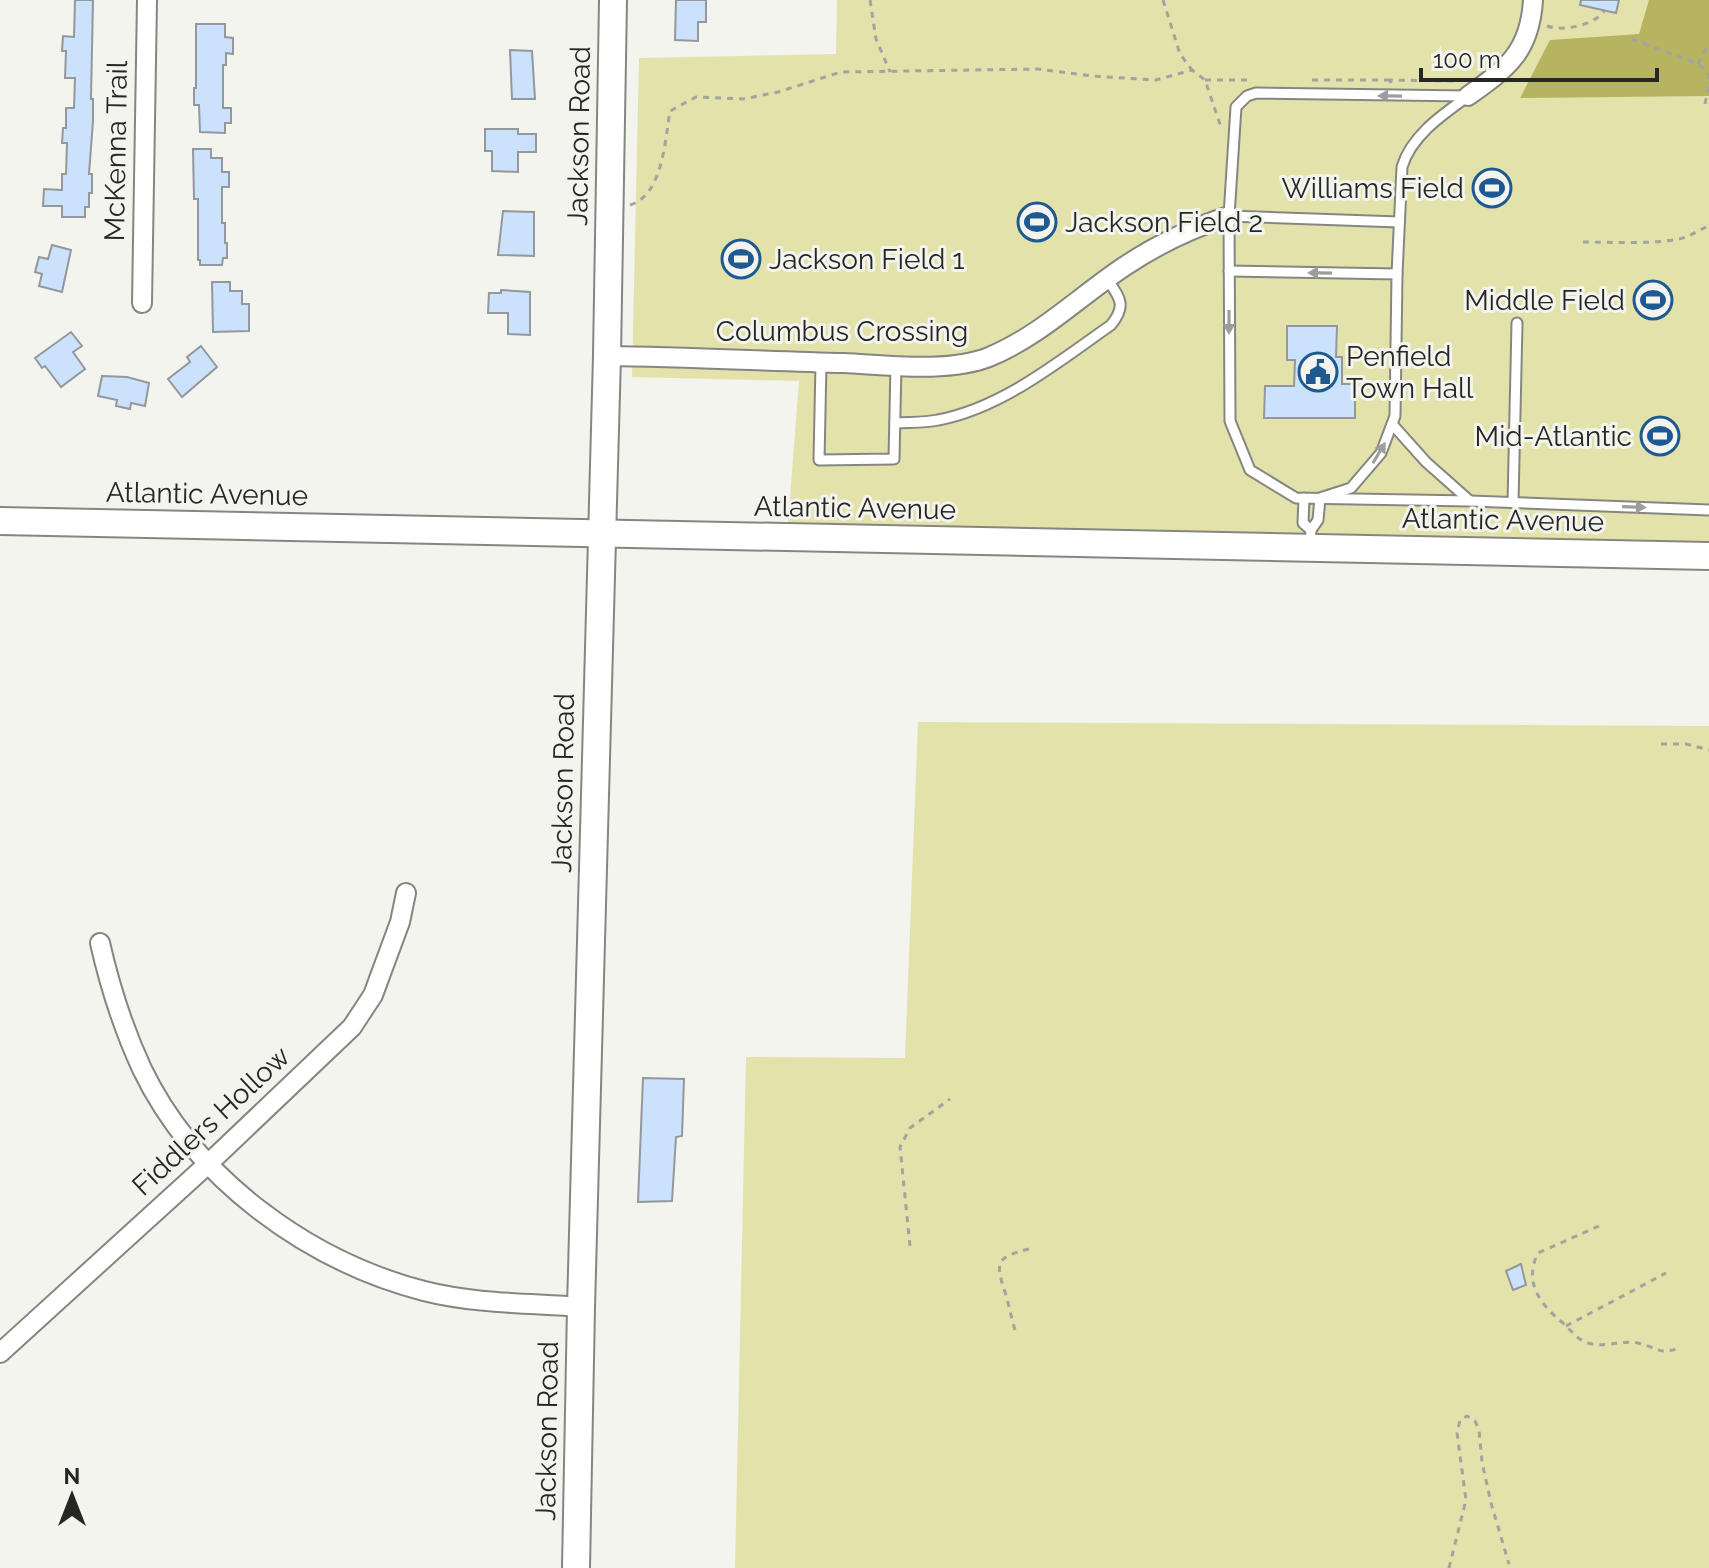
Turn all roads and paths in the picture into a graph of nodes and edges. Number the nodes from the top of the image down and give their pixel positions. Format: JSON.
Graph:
{"nodes":[{"id":1,"x":147,"y":0,"type":"edge"},
{"id":2,"x":613,"y":0,"type":"edge"},
{"id":3,"x":870,"y":0,"type":"edge"},
{"id":4,"x":1163,"y":0,"type":"edge"},
{"id":5,"x":1533,"y":0,"type":"edge"},
{"id":6,"x":1604,"y":11,"type":"dead end"},
{"id":7,"x":1547,"y":26,"type":"dead end"},
{"id":8,"x":1632,"y":39,"type":"dead end"},
{"id":9,"x":1709,"y":44,"type":"edge"},
{"id":10,"x":1698,"y":64,"type":"junction"},
{"id":11,"x":1192,"y":70,"type":"junction"},
{"id":12,"x":890,"y":72,"type":"junction"},
{"id":13,"x":1709,"y":78,"type":"edge"},
{"id":14,"x":1709,"y":86,"type":"edge"},
{"id":15,"x":1392,"y":88,"type":"dead end"},
{"id":16,"x":1464,"y":89,"type":"junction"},
{"id":17,"x":1705,"y":104,"type":"dead end"},
{"id":18,"x":1222,"y":130,"type":"dead end"},
{"id":19,"x":630,"y":205,"type":"dead end"},
{"id":20,"x":1229,"y":216,"type":"junction"},
{"id":21,"x":1399,"y":222,"type":"junction"},
{"id":22,"x":1709,"y":226,"type":"edge"},
{"id":23,"x":1583,"y":242,"type":"dead end"},
{"id":24,"x":1229,"y":271,"type":"junction"},
{"id":25,"x":1397,"y":274,"type":"junction"},
{"id":26,"x":1107,"y":279,"type":"junction"},
{"id":27,"x":142,"y":303,"type":"dead end"},
{"id":28,"x":1517,"y":323,"type":"dead end"},
{"id":29,"x":607,"y":356,"type":"junction"},
{"id":30,"x":821,"y":363,"type":"junction"},
{"id":31,"x":896,"y":365,"type":"junction"},
{"id":32,"x":895,"y":423,"type":"junction"},
{"id":33,"x":1392,"y":424,"type":"junction"},
{"id":34,"x":1304,"y":498,"type":"junction"},
{"id":35,"x":1320,"y":498,"type":"junction"},
{"id":36,"x":1470,"y":501,"type":"junction"},
{"id":37,"x":1513,"y":503,"type":"junction"},
{"id":38,"x":1709,"y":510,"type":"edge"},
{"id":39,"x":0,"y":521,"type":"edge"},
{"id":40,"x":601,"y":535,"type":"junction"},
{"id":41,"x":1310,"y":539,"type":"junction"},
{"id":42,"x":1709,"y":556,"type":"edge"},
{"id":43,"x":1661,"y":744,"type":"dead end"},
{"id":44,"x":1709,"y":750,"type":"edge"},
{"id":45,"x":406,"y":893,"type":"dead end"},
{"id":46,"x":100,"y":943,"type":"dead end"},
{"id":47,"x":950,"y":1099,"type":"dead end"},
{"id":48,"x":209,"y":1163,"type":"junction"},
{"id":49,"x":1599,"y":1226,"type":"dead end"},
{"id":50,"x":910,"y":1246,"type":"dead end"},
{"id":51,"x":1029,"y":1249,"type":"dead end"},
{"id":52,"x":1666,"y":1273,"type":"dead end"},
{"id":53,"x":581,"y":1307,"type":"junction"},
{"id":54,"x":1566,"y":1326,"type":"junction"},
{"id":55,"x":1015,"y":1330,"type":"dead end"},
{"id":56,"x":1680,"y":1348,"type":"dead end"},
{"id":57,"x":0,"y":1353,"type":"edge"},
{"id":58,"x":1509,"y":1564,"type":"dead end"},
{"id":59,"x":576,"y":1568,"type":"edge"},
{"id":60,"x":1449,"y":1568,"type":"edge"}],
"edges":[{"from":1,"to":27,"type":"street","name":"McKenna Trail"},
{"from":2,"to":29,"type":"main road","name":"Jackson Road"},
{"from":3,"to":12,"type":"path"},
{"from":4,"to":11,"type":"path"},
{"from":5,"to":16,"type":"street"},
{"from":6,"to":7,"type":"path"},
{"from":8,"to":10,"type":"path"},
{"from":9,"to":10,"type":"path"},
{"from":10,"to":13,"type":"path"},
{"from":11,"to":12,"type":"path"},
{"from":11,"to":18,"type":"path"},
{"from":12,"to":19,"type":"path"},
{"from":14,"to":17,"type":"path"},
{"from":15,"to":16,"type":"path"},
{"from":16,"to":20,"type":"lane","one_way":true},
{"from":16,"to":21,"type":"lane"},
{"from":20,"to":21,"type":"lane"},
{"from":20,"to":24,"type":"lane"},
{"from":20,"to":26,"type":"street","name":"Columbus Crossing"},
{"from":21,"to":25,"type":"lane"},
{"from":22,"to":23,"type":"path"},
{"from":25,"to":24,"type":"lane","one_way":true},
{"from":24,"to":34,"type":"lane","one_way":true},
{"from":25,"to":33,"type":"lane"},
{"from":26,"to":31,"type":"street","name":"Columbus Crossing"},
{"from":26,"to":32,"type":"lane"},
{"from":28,"to":37,"type":"lane"},
{"from":29,"to":30,"type":"street","name":"Columbus Crossing"},
{"from":29,"to":40,"type":"main road","name":"Jackson Road"},
{"from":30,"to":31,"type":"street","name":"Columbus Crossing"},
{"from":30,"to":32,"type":"lane"},
{"from":31,"to":32,"type":"lane"},
{"from":35,"to":33,"type":"lane","one_way":true},
{"from":33,"to":36,"type":"lane"},
{"from":34,"to":35,"type":"lane"},
{"from":34,"to":41,"type":"lane"},
{"from":35,"to":36,"type":"lane"},
{"from":35,"to":41,"type":"lane"},
{"from":36,"to":37,"type":"lane"},
{"from":37,"to":38,"type":"lane","one_way":true},
{"from":39,"to":40,"type":"main road","name":"Atlantic Avenue"},
{"from":40,"to":41,"type":"main road","name":"Atlantic Avenue"},
{"from":40,"to":53,"type":"main road","name":"Jackson Road"},
{"from":41,"to":42,"type":"main road","name":"Atlantic Avenue"},
{"from":43,"to":44,"type":"path"},
{"from":45,"to":48,"type":"street","name":"Fiddlers Hollow"},
{"from":46,"to":48,"type":"street"},
{"from":47,"to":50,"type":"path"},
{"from":48,"to":53,"type":"street"},
{"from":48,"to":57,"type":"street","name":"Fiddlers Hollow"},
{"from":49,"to":54,"type":"path"},
{"from":51,"to":55,"type":"path"},
{"from":52,"to":54,"type":"path"},
{"from":53,"to":59,"type":"main road","name":"Jackson Road"},
{"from":54,"to":56,"type":"path"},
{"from":58,"to":60,"type":"path"}]}
